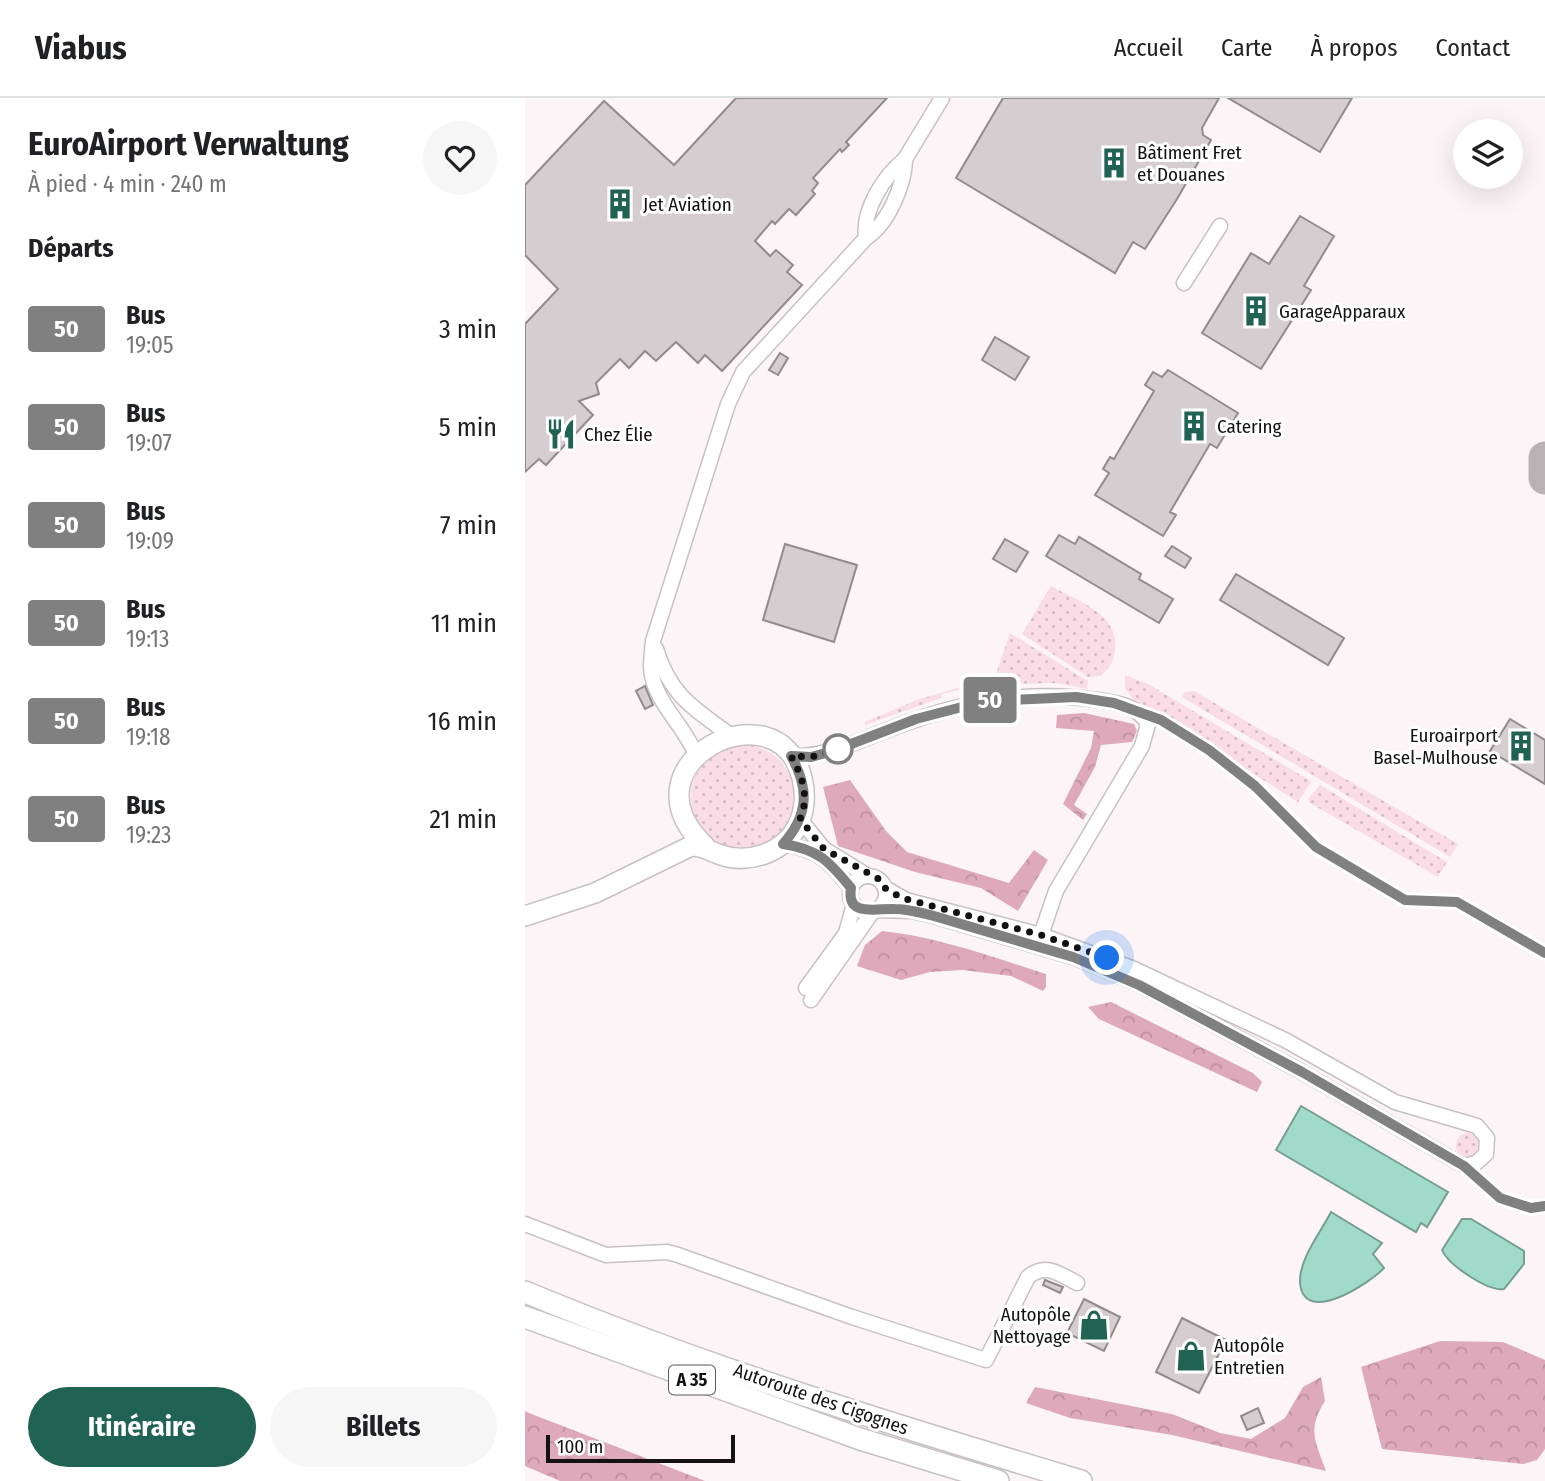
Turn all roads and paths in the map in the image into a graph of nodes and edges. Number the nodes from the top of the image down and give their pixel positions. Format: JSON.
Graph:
{"nodes":[{"id":1,"x":942,"y":98,"type":"edge"},
{"id":2,"x":1220,"y":226,"type":"dead end"},
{"id":3,"x":1184,"y":283,"type":"dead end"},
{"id":4,"x":653,"y":641,"type":"junction"},
{"id":5,"x":730,"y":735,"type":"junction"},
{"id":6,"x":696,"y":755,"type":"junction"},
{"id":7,"x":791,"y":756,"type":"junction"},
{"id":8,"x":800,"y":819,"type":"junction"},
{"id":9,"x":686,"y":822,"type":"junction"},
{"id":10,"x":783,"y":844,"type":"junction"},
{"id":11,"x":705,"y":846,"type":"junction"},
{"id":12,"x":646,"y":868,"type":"junction"},
{"id":13,"x":868,"y":876,"type":"junction"},
{"id":14,"x":851,"y":888,"type":"junction"},
{"id":15,"x":885,"y":888,"type":"junction"},
{"id":16,"x":853,"y":904,"type":"junction"},
{"id":17,"x":875,"y":910,"type":"junction"},
{"id":18,"x":525,"y":916,"type":"edge"},
{"id":19,"x":1041,"y":935,"type":"junction"},
{"id":20,"x":525,"y":1224,"type":"edge"},
{"id":21,"x":1077,"y":1283,"type":"dead end"},
{"id":22,"x":525,"y":1292,"type":"edge"},
{"id":23,"x":525,"y":1317,"type":"edge"},
{"id":24,"x":897,"y":1451,"type":"junction"},
{"id":25,"x":961,"y":1481,"type":"edge"},
{"id":26,"x":998,"y":1481,"type":"edge"},
{"id":27,"x":1081,"y":1481,"type":"edge"}],
"edges":[{"from":1,"to":4,"type":"street"},
{"from":2,"to":3,"type":"street"},
{"from":4,"to":5,"type":"street"},
{"from":4,"to":6,"type":"street"},
{"from":5,"to":6,"type":"main road"},
{"from":5,"to":7,"type":"main road"},
{"from":6,"to":9,"type":"main road"},
{"from":7,"to":8,"type":"main road"},
{"from":7,"to":19,"type":"street"},
{"from":8,"to":10,"type":"main road"},
{"from":8,"to":13,"type":"street"},
{"from":9,"to":11,"type":"main road"},
{"from":9,"to":12,"type":"main road"},
{"from":10,"to":11,"type":"main road"},
{"from":10,"to":14,"type":"street"},
{"from":11,"to":12,"type":"main road"},
{"from":12,"to":18,"type":"main road"},
{"from":13,"to":14,"type":"street"},
{"from":13,"to":15,"type":"street"},
{"from":14,"to":16,"type":"street"},
{"from":15,"to":17,"type":"street"},
{"from":15,"to":19,"type":"street"},
{"from":16,"to":17,"type":"street"},
{"from":16,"to":17,"type":"street"},
{"from":17,"to":19,"type":"street"},
{"from":20,"to":21,"type":"street"},
{"from":22,"to":27,"type":"highway","name":"Autoroute des Cigognes","number":"A 35"},
{"from":23,"to":24,"type":"highway","name":"Autoroute des Cigognes","number":"A 35"},
{"from":24,"to":25,"type":"highway"},
{"from":24,"to":26,"type":"highway","name":"Autoroute des Cigognes","number":"A 35"}]}
